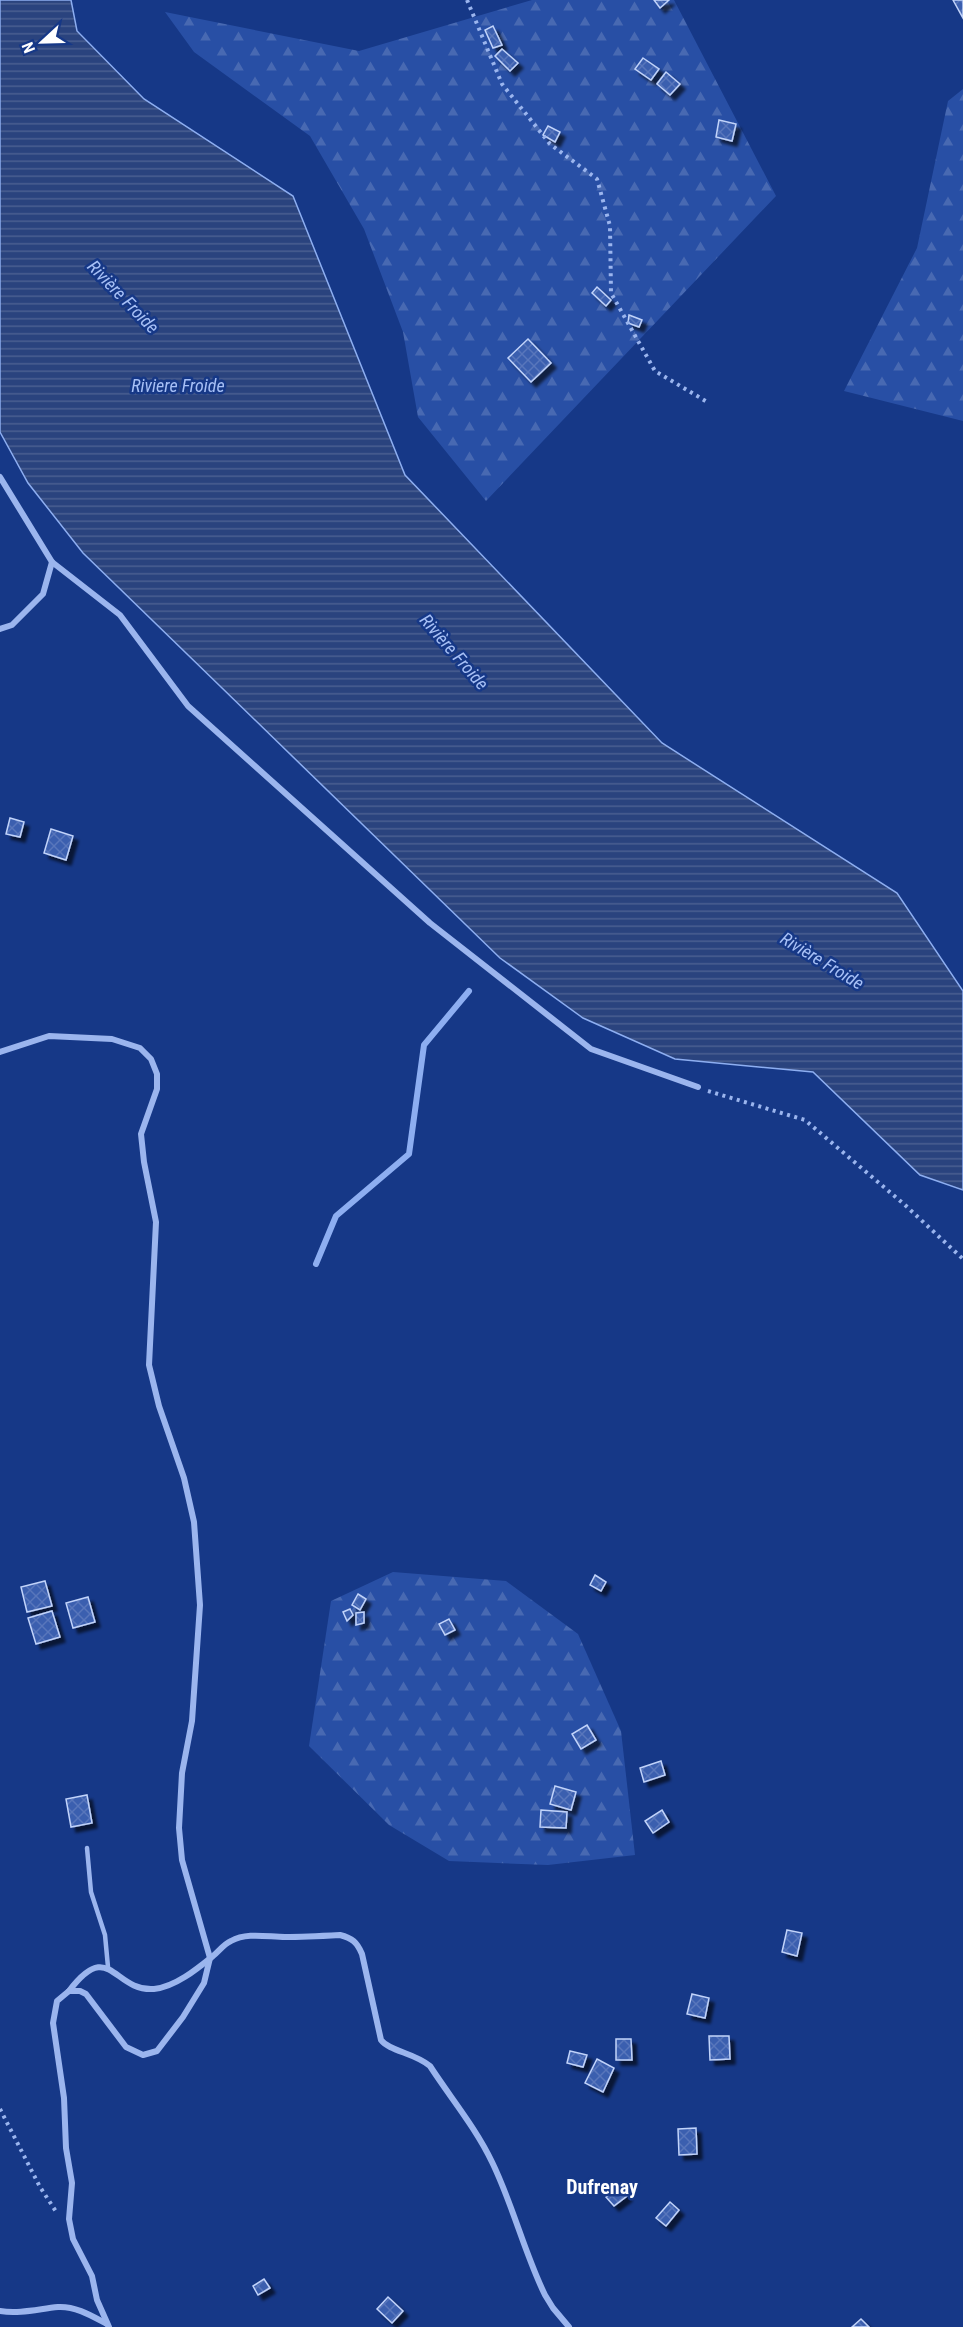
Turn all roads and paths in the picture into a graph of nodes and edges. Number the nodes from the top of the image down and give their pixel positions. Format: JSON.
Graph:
{"nodes":[{"id":1,"x":467,"y":0,"type":"edge"},
{"id":2,"x":709,"y":403,"type":"dead end"},
{"id":3,"x":0,"y":477,"type":"edge"},
{"id":4,"x":52,"y":562,"type":"junction"},
{"id":5,"x":0,"y":629,"type":"edge"},
{"id":6,"x":0,"y":1052,"type":"edge"},
{"id":7,"x":698,"y":1087,"type":"joint"},
{"id":8,"x":963,"y":1259,"type":"edge"},
{"id":9,"x":87,"y":1848,"type":"dead end"},
{"id":10,"x":210,"y":1958,"type":"junction"},
{"id":11,"x":108,"y":1967,"type":"junction"},
{"id":12,"x":69,"y":1991,"type":"junction"},
{"id":13,"x":0,"y":2109,"type":"edge"},
{"id":14,"x":73,"y":2239,"type":"junction"},
{"id":15,"x":0,"y":2311,"type":"edge"},
{"id":16,"x":109,"y":2326,"type":"edge"},
{"id":17,"x":569,"y":2327,"type":"edge"}],
"edges":[{"from":1,"to":2,"type":"path"},
{"from":3,"to":4,"type":"street"},
{"from":4,"to":5,"type":"street"},
{"from":4,"to":7,"type":"street"},
{"from":6,"to":10,"type":"street"},
{"from":7,"to":8,"type":"path"},
{"from":9,"to":11,"type":"lane"},
{"from":10,"to":11,"type":"street"},
{"from":10,"to":12,"type":"street"},
{"from":10,"to":17,"type":"street"},
{"from":11,"to":12,"type":"street"},
{"from":12,"to":14,"type":"street"},
{"from":13,"to":14,"type":"path"},
{"from":14,"to":16,"type":"street"},
{"from":15,"to":16,"type":"street"}]}
